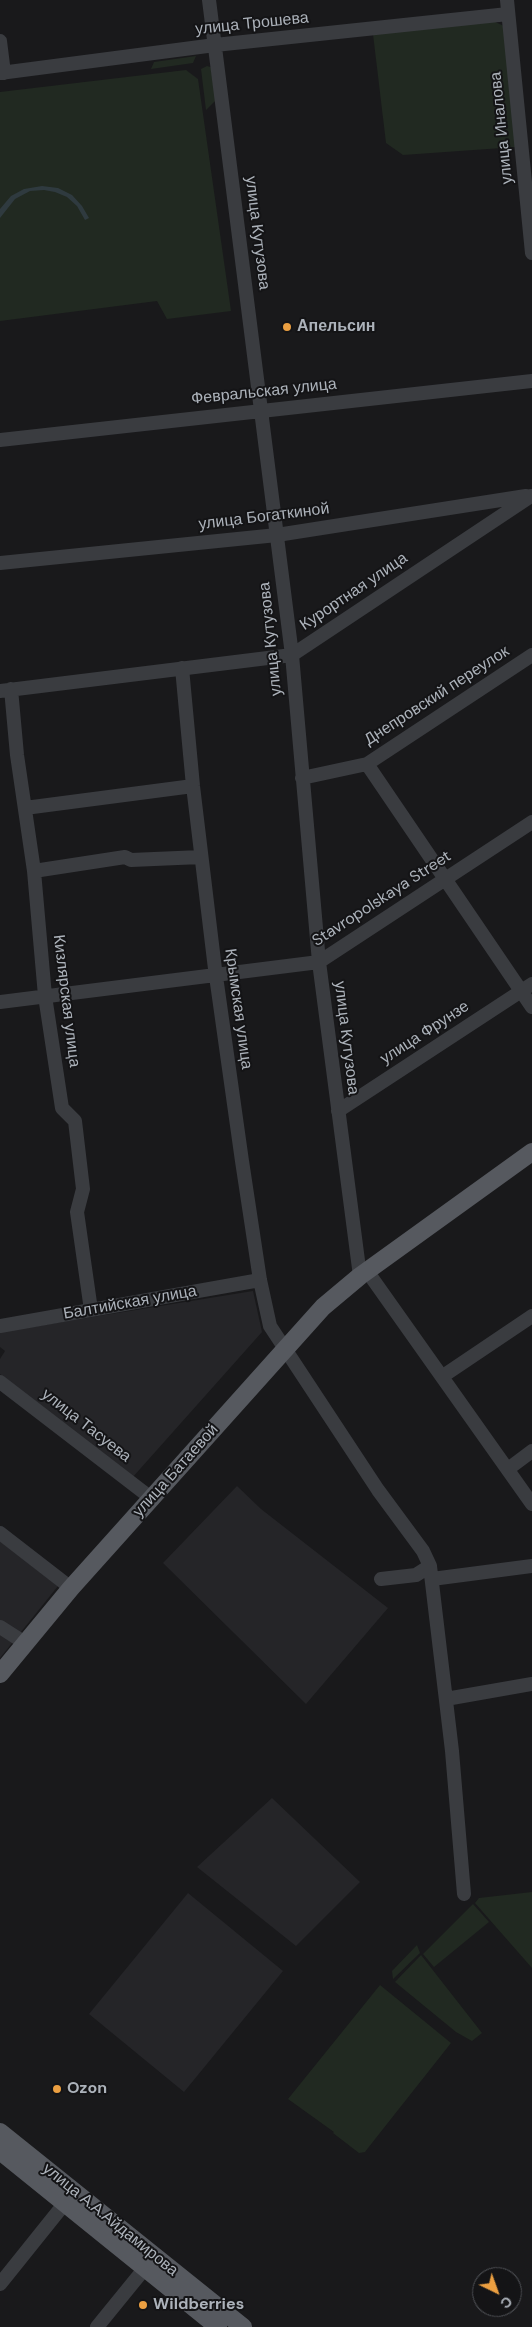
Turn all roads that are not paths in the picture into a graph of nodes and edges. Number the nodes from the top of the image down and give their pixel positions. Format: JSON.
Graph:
{"nodes":[{"id":1,"x":209,"y":0,"type":"edge"},
{"id":2,"x":508,"y":7,"type":"edge"},
{"id":3,"x":0,"y":41,"type":"edge"},
{"id":4,"x":215,"y":46,"type":"junction"},
{"id":5,"x":2,"y":73,"type":"edge"},
{"id":6,"x":532,"y":253,"type":"edge"},
{"id":7,"x":532,"y":381,"type":"edge"},
{"id":8,"x":262,"y":409,"type":"junction"},
{"id":9,"x":0,"y":440,"type":"edge"},
{"id":10,"x":532,"y":496,"type":"edge"},
{"id":11,"x":277,"y":535,"type":"junction"},
{"id":12,"x":0,"y":563,"type":"edge"},
{"id":13,"x":292,"y":655,"type":"junction"},
{"id":14,"x":532,"y":655,"type":"edge"},
{"id":15,"x":182,"y":668,"type":"junction"},
{"id":16,"x":6,"y":690,"type":"edge"},
{"id":17,"x":367,"y":764,"type":"junction"},
{"id":18,"x":302,"y":778,"type":"junction"},
{"id":19,"x":193,"y":786,"type":"junction"},
{"id":20,"x":25,"y":808,"type":"junction"},
{"id":21,"x":532,"y":822,"type":"edge"},
{"id":22,"x":201,"y":857,"type":"junction"},
{"id":23,"x":34,"y":871,"type":"junction"},
{"id":24,"x":445,"y":879,"type":"junction"},
{"id":25,"x":319,"y":962,"type":"junction"},
{"id":26,"x":217,"y":975,"type":"junction"},
{"id":27,"x":527,"y":987,"type":"edge"},
{"id":28,"x":45,"y":996,"type":"junction"},
{"id":29,"x":0,"y":1002,"type":"edge"},
{"id":30,"x":532,"y":1007,"type":"edge"},
{"id":31,"x":338,"y":1110,"type":"junction"},
{"id":32,"x":532,"y":1152,"type":"edge"},
{"id":33,"x":363,"y":1273,"type":"junction"},
{"id":34,"x":260,"y":1280,"type":"junction"},
{"id":35,"x":91,"y":1310,"type":"junction"},
{"id":36,"x":532,"y":1316,"type":"edge"},
{"id":37,"x":0,"y":1326,"type":"edge"},
{"id":38,"x":286,"y":1348,"type":"junction"},
{"id":39,"x":443,"y":1376,"type":"junction"},
{"id":40,"x":0,"y":1382,"type":"edge"},
{"id":41,"x":532,"y":1451,"type":"edge"},
{"id":42,"x":508,"y":1469,"type":"junction"},
{"id":43,"x":151,"y":1498,"type":"junction"},
{"id":44,"x":532,"y":1504,"type":"edge"},
{"id":45,"x":0,"y":1534,"type":"edge"},
{"id":46,"x":532,"y":1566,"type":"edge"},
{"id":47,"x":431,"y":1573,"type":"junction"},
{"id":48,"x":381,"y":1579,"type":"dead end"},
{"id":49,"x":71,"y":1588,"type":"junction"},
{"id":50,"x":0,"y":1627,"type":"edge"},
{"id":51,"x":25,"y":1643,"type":"junction"},
{"id":52,"x":0,"y":1674,"type":"edge"},
{"id":53,"x":532,"y":1684,"type":"edge"},
{"id":54,"x":446,"y":1699,"type":"junction"},
{"id":55,"x":464,"y":1894,"type":"dead end"},
{"id":56,"x":0,"y":2132,"type":"edge"},
{"id":57,"x":0,"y":2151,"type":"edge"},
{"id":58,"x":65,"y":2203,"type":"junction"},
{"id":59,"x":145,"y":2268,"type":"junction"},
{"id":60,"x":0,"y":2284,"type":"edge"},
{"id":61,"x":97,"y":2327,"type":"edge"},
{"id":62,"x":218,"y":2327,"type":"edge"},
{"id":63,"x":242,"y":2327,"type":"edge"}],
"edges":[{"from":1,"to":4,"type":"street","name":"улица Кутузова"},
{"from":2,"to":4,"type":"street","name":"улица Трошева"},
{"from":2,"to":6,"type":"street","name":"улица Иналова"},
{"from":3,"to":5,"type":"street"},
{"from":4,"to":5,"type":"street","name":"улица Трошева"},
{"from":4,"to":8,"type":"street","name":"улица Кутузова"},
{"from":7,"to":8,"type":"street","name":"Февральская улица"},
{"from":8,"to":9,"type":"street","name":"Февральская улица"},
{"from":8,"to":11,"type":"street","name":"улица Кутузова"},
{"from":10,"to":11,"type":"street","name":"улица Богаткиной"},
{"from":10,"to":13,"type":"street","name":"Курортная улица"},
{"from":11,"to":12,"type":"street","name":"улица Богаткиной"},
{"from":11,"to":13,"type":"street","name":"улица Кутузова"},
{"from":13,"to":15,"type":"street","name":"Курортная улица"},
{"from":13,"to":18,"type":"street","name":"улица Кутузова"},
{"from":14,"to":17,"type":"street","name":"Днепровский переулок"},
{"from":15,"to":16,"type":"street","name":"Курортная улица"},
{"from":15,"to":19,"type":"street","name":"Крымская улица"},
{"from":16,"to":20,"type":"street","name":"Кизлярская улица"},
{"from":17,"to":18,"type":"street","name":"Днепровский переулок"},
{"from":17,"to":24,"type":"street"},
{"from":18,"to":25,"type":"street","name":"улица Кутузова"},
{"from":19,"to":20,"type":"street"},
{"from":19,"to":22,"type":"street","name":"Крымская улица"},
{"from":20,"to":23,"type":"street","name":"Кизлярская улица"},
{"from":21,"to":24,"type":"street","name":"Stavropolskaya Street"},
{"from":22,"to":23,"type":"street"},
{"from":22,"to":26,"type":"street","name":"Крымская улица"},
{"from":23,"to":28,"type":"street","name":"Кизлярская улица"},
{"from":24,"to":25,"type":"street","name":"Stavropolskaya Street"},
{"from":24,"to":27,"type":"street"},
{"from":25,"to":26,"type":"street","name":"Stavropolskaya Street"},
{"from":25,"to":31,"type":"street","name":"улица Кутузова"},
{"from":26,"to":28,"type":"street","name":"Stavropolskaya Street"},
{"from":26,"to":34,"type":"street","name":"Крымская улица"},
{"from":27,"to":30,"type":"street"},
{"from":27,"to":31,"type":"street","name":"улица Фрунзе"},
{"from":28,"to":29,"type":"street","name":"Stavropolskaya Street"},
{"from":28,"to":35,"type":"street","name":"Кизлярская улица"},
{"from":31,"to":33,"type":"street","name":"улица Кутузова"},
{"from":32,"to":33,"type":"main road"},
{"from":33,"to":38,"type":"main road","name":"улица Батаевой"},
{"from":33,"to":39,"type":"street"},
{"from":34,"to":35,"type":"street","name":"Балтийская улица"},
{"from":34,"to":38,"type":"street","name":"Крымская улица"},
{"from":35,"to":37,"type":"street","name":"Балтийская улица"},
{"from":36,"to":39,"type":"street"},
{"from":38,"to":43,"type":"main road","name":"улица Батаевой"},
{"from":38,"to":47,"type":"street","name":"Крымская улица"},
{"from":39,"to":42,"type":"street"},
{"from":40,"to":43,"type":"street","name":"улица Тасуева"},
{"from":41,"to":42,"type":"street"},
{"from":42,"to":44,"type":"street"},
{"from":43,"to":49,"type":"main road","name":"улица Батаевой"},
{"from":45,"to":49,"type":"street"},
{"from":46,"to":47,"type":"street"},
{"from":47,"to":48,"type":"street"},
{"from":47,"to":54,"type":"street"},
{"from":49,"to":51,"type":"main road","name":"улица Батаевой"},
{"from":50,"to":51,"type":"street"},
{"from":51,"to":52,"type":"main road","name":"улица Батаевой"},
{"from":53,"to":54,"type":"street"},
{"from":54,"to":55,"type":"street"},
{"from":56,"to":63,"type":"main road","name":"улица А.А.Айдамирова"},
{"from":57,"to":58,"type":"main road","name":"улица А.А.Айдамирова"},
{"from":58,"to":59,"type":"main road","name":"улица А.А.Айдамирова"},
{"from":58,"to":60,"type":"street"},
{"from":59,"to":61,"type":"street"},
{"from":59,"to":62,"type":"main road","name":"улица А.А.Айдамирова"}]}
